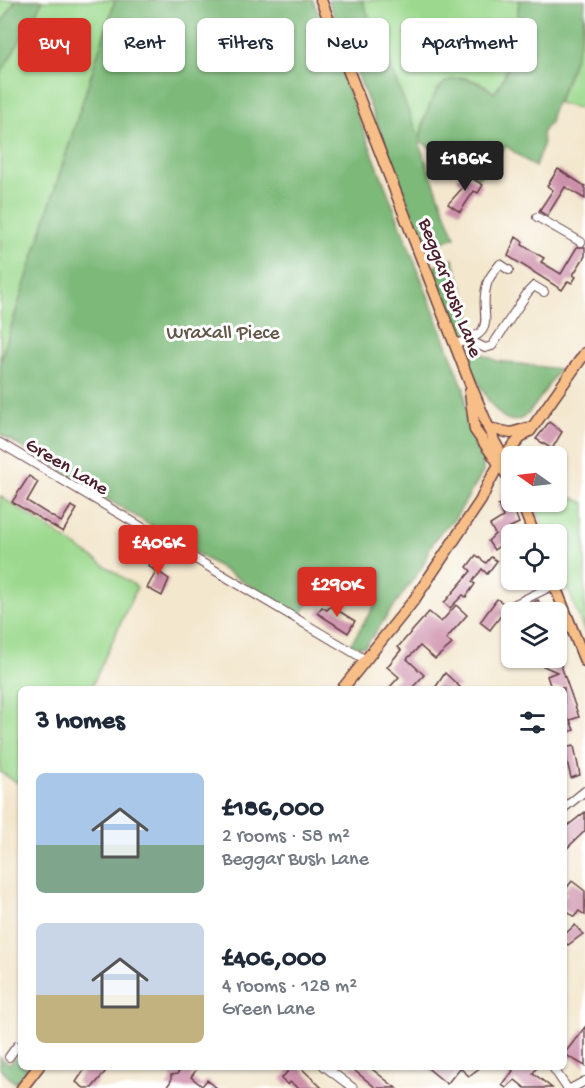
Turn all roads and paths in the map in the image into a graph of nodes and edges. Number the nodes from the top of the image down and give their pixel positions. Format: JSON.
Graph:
{"nodes":[{"id":1,"x":321,"y":0,"type":"edge"},
{"id":2,"x":537,"y":217,"type":"dead end"},
{"id":3,"x":581,"y":242,"type":"dead end"},
{"id":4,"x":509,"y":270,"type":"dead end"},
{"id":5,"x":544,"y":292,"type":"dead end"},
{"id":6,"x":469,"y":340,"type":"junction"},
{"id":7,"x":455,"y":344,"type":"junction"},
{"id":8,"x":585,"y":353,"type":"edge"},
{"id":9,"x":471,"y":386,"type":"junction"},
{"id":10,"x":532,"y":427,"type":"junction"},
{"id":11,"x":488,"y":428,"type":"junction"},
{"id":12,"x":0,"y":443,"type":"edge"},
{"id":13,"x":515,"y":446,"type":"edge"},
{"id":14,"x":521,"y":446,"type":"edge"},
{"id":15,"x":501,"y":456,"type":"edge"},
{"id":16,"x":501,"y":461,"type":"edge"},
{"id":17,"x":501,"y":474,"type":"edge"},
{"id":18,"x":539,"y":590,"type":"edge"},
{"id":19,"x":556,"y":590,"type":"edge"},
{"id":20,"x":518,"y":602,"type":"edge"},
{"id":21,"x":366,"y":660,"type":"junction"},
{"id":22,"x":585,"y":661,"type":"edge"},
{"id":23,"x":345,"y":686,"type":"edge"},
{"id":24,"x":585,"y":791,"type":"edge"},
{"id":25,"x":567,"y":806,"type":"edge"},
{"id":26,"x":18,"y":1047,"type":"edge"},
{"id":27,"x":9,"y":1057,"type":"dead end"},
{"id":28,"x":36,"y":1070,"type":"edge"},
{"id":29,"x":329,"y":1070,"type":"edge"},
{"id":30,"x":555,"y":1070,"type":"edge"},
{"id":31,"x":585,"y":1081,"type":"edge"},
{"id":32,"x":22,"y":1088,"type":"edge"},
{"id":33,"x":352,"y":1088,"type":"edge"},
{"id":34,"x":569,"y":1088,"type":"edge"}],
"edges":[{"from":1,"to":7,"type":"main road","name":"Beggar Bush Lane"},
{"from":2,"to":3,"type":"street"},
{"from":4,"to":6,"type":"street"},
{"from":5,"to":6,"type":"street"},
{"from":6,"to":7,"type":"street"},
{"from":7,"to":9,"type":"main road","name":"Beggar Bush Lane"},
{"from":8,"to":10,"type":"main road"},
{"from":9,"to":11,"type":"main road","name":"Beggar Bush Lane"},
{"from":9,"to":16,"type":"main road","name":"Beggar Bush Lane"},
{"from":10,"to":11,"type":"main road"},
{"from":10,"to":13,"type":"main road"},
{"from":10,"to":14,"type":"main road"},
{"from":11,"to":15,"type":"main road","name":"Beggar Bush Lane"},
{"from":12,"to":21,"type":"street","name":"Green Lane"},
{"from":17,"to":21,"type":"main road"},
{"from":18,"to":20,"type":"street"},
{"from":19,"to":22,"type":"main road"},
{"from":21,"to":23,"type":"main road"},
{"from":24,"to":25,"type":"street"},
{"from":26,"to":27,"type":"street"},
{"from":28,"to":32,"type":"main road"},
{"from":29,"to":33,"type":"street"},
{"from":30,"to":34,"type":"street"},
{"from":31,"to":34,"type":"street"}]}
